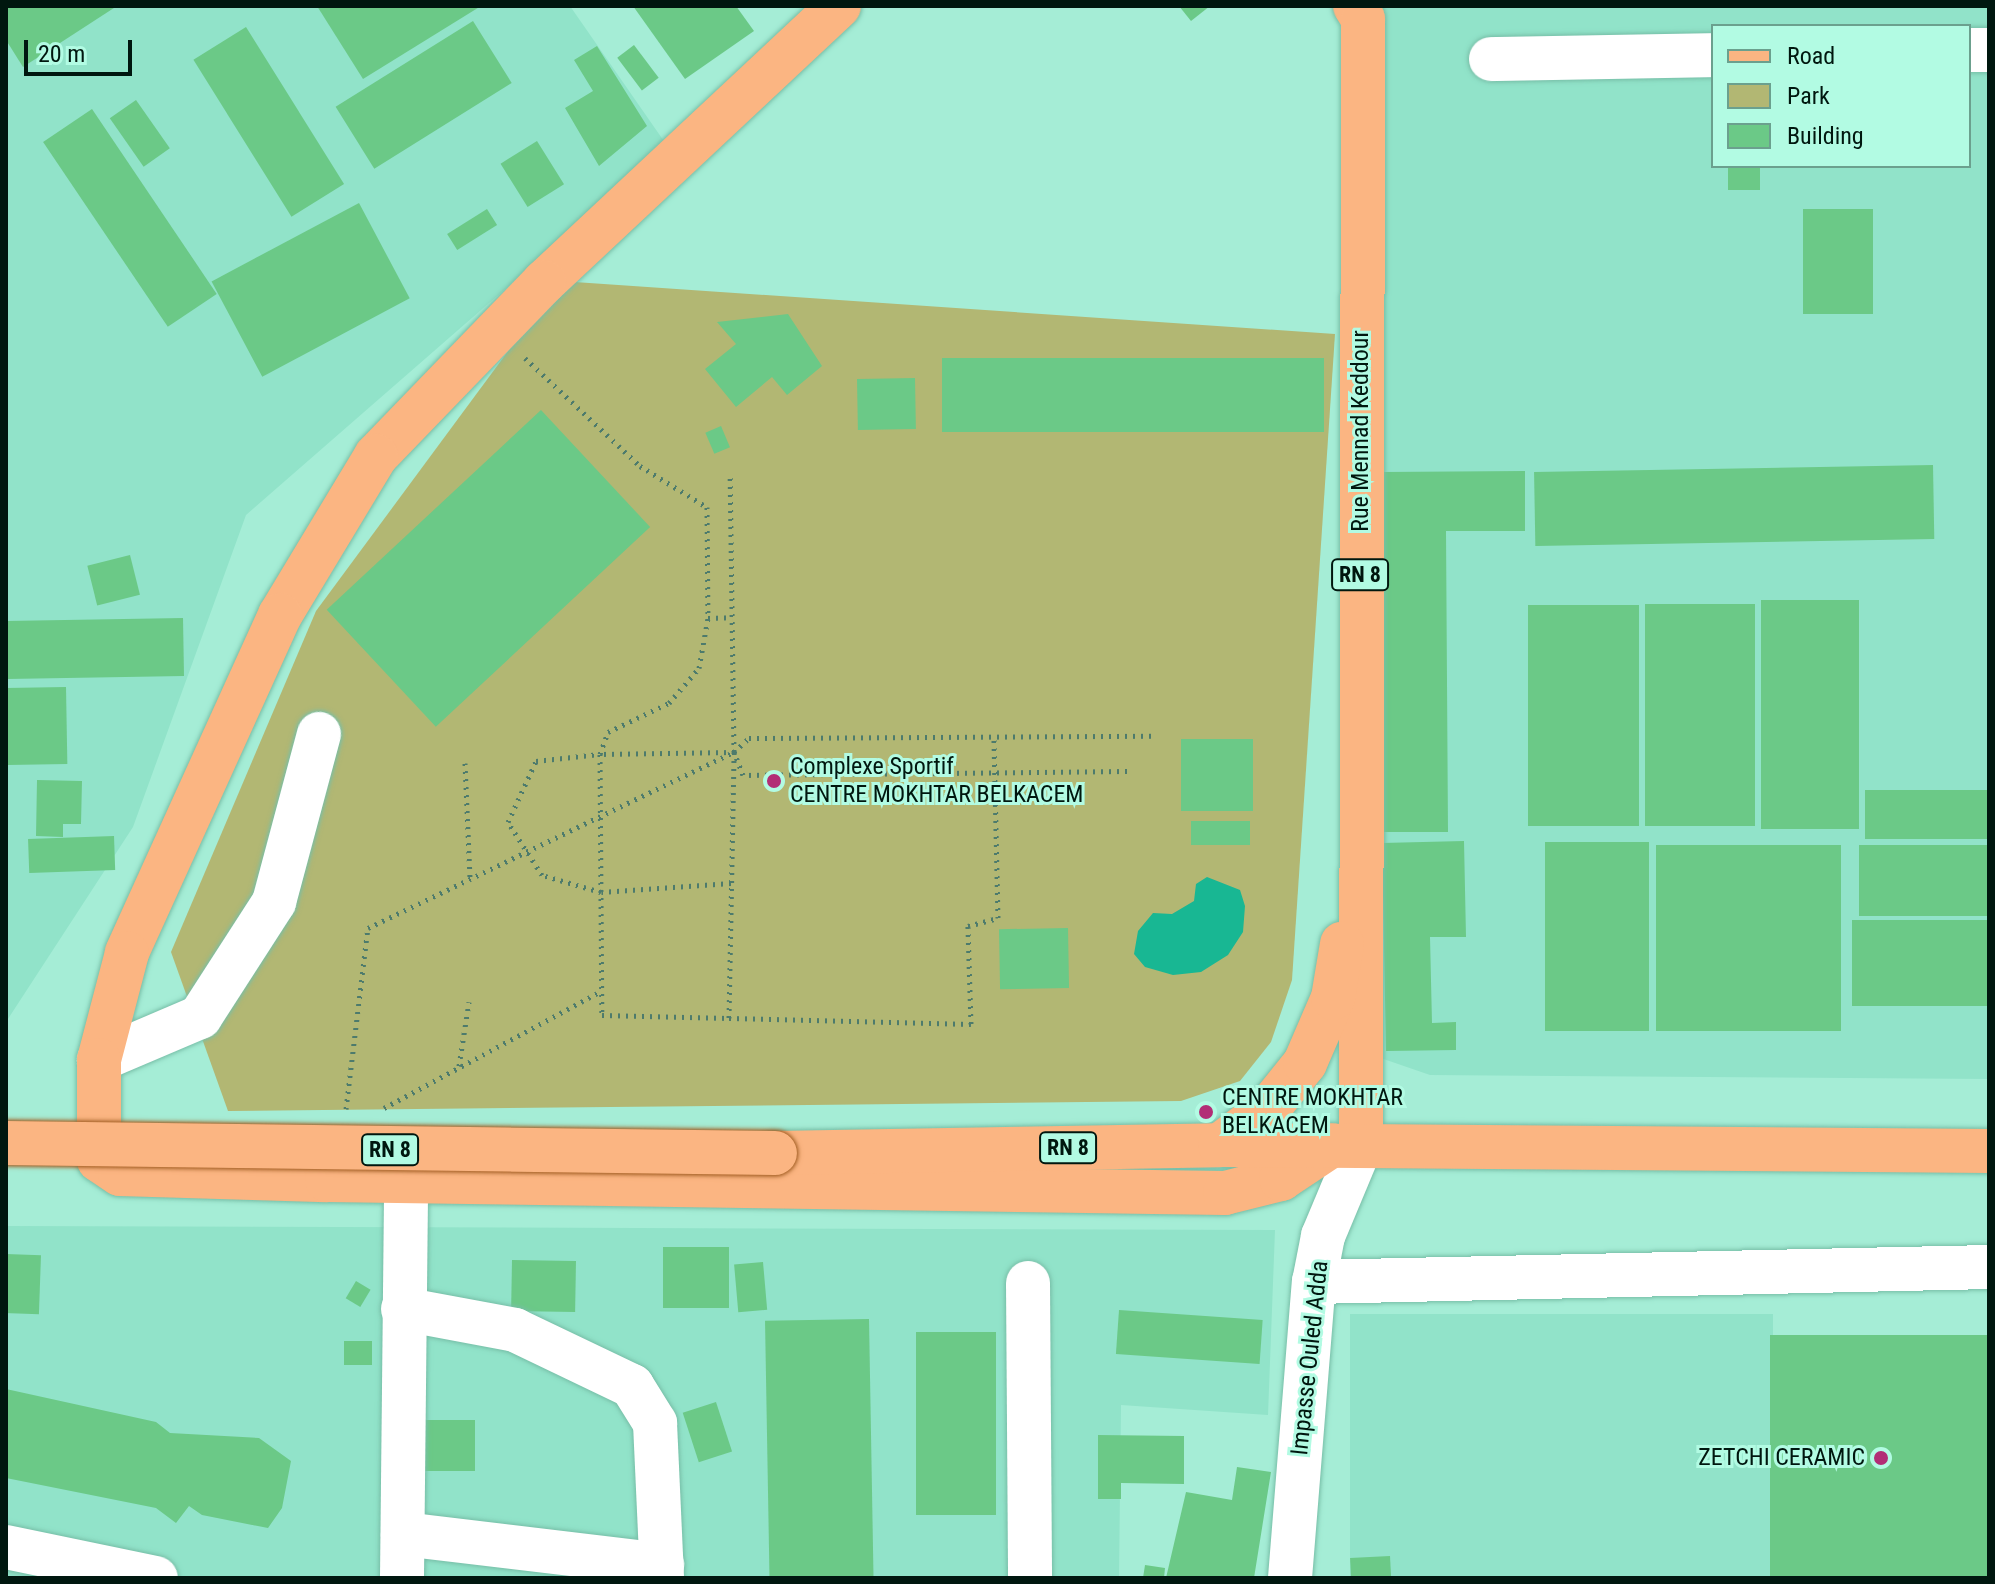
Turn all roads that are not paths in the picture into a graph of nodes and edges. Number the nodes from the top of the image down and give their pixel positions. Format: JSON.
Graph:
{"nodes":[{"id":1,"x":839,"y":6,"type":"edge"},
{"id":2,"x":1355,"y":6,"type":"edge"},
{"id":3,"x":1711,"y":55,"type":"edge"},
{"id":4,"x":1491,"y":59,"type":"dead end"},
{"id":5,"x":319,"y":734,"type":"dead end"},
{"id":6,"x":1363,"y":900,"type":"junction"},
{"id":7,"x":99,"y":1060,"type":"junction"},
{"id":8,"x":6,"y":1143,"type":"edge"},
{"id":9,"x":1220,"y":1145,"type":"junction"},
{"id":10,"x":1347,"y":1145,"type":"junction"},
{"id":11,"x":1989,"y":1151,"type":"edge"},
{"id":12,"x":406,"y":1180,"type":"junction"},
{"id":13,"x":1989,"y":1267,"type":"edge"},
{"id":14,"x":1314,"y":1282,"type":"junction"},
{"id":15,"x":1028,"y":1283,"type":"dead end"},
{"id":16,"x":403,"y":1309,"type":"junction"},
{"id":17,"x":403,"y":1534,"type":"junction"},
{"id":18,"x":6,"y":1547,"type":"edge"},
{"id":19,"x":662,"y":1572,"type":"edge"},
{"id":20,"x":156,"y":1578,"type":"edge"},
{"id":21,"x":402,"y":1578,"type":"edge"},
{"id":22,"x":1030,"y":1578,"type":"edge"},
{"id":23,"x":1290,"y":1578,"type":"edge"}],
"edges":[{"from":1,"to":7,"type":"main road"},
{"from":2,"to":6,"type":"main road","name":"Rue Mennad Keddour","number":"RN 8"},
{"from":3,"to":4,"type":"lane"},
{"from":5,"to":7,"type":"lane"},
{"from":6,"to":9,"type":"main road"},
{"from":6,"to":10,"type":"main road","name":"Rue Mennad Keddour","number":"RN 8"},
{"from":7,"to":12,"type":"main road"},
{"from":8,"to":9,"type":"main road","number":"RN 8","bridge":true},
{"from":9,"to":10,"type":"main road","number":"RN 8"},
{"from":10,"to":11,"type":"main road"},
{"from":10,"to":12,"type":"main road"},
{"from":10,"to":14,"type":"lane","name":"Impasse Ouled Adda"},
{"from":12,"to":16,"type":"lane"},
{"from":13,"to":14,"type":"lane"},
{"from":14,"to":23,"type":"lane","name":"Impasse Ouled Adda"},
{"from":15,"to":22,"type":"lane"},
{"from":16,"to":17,"type":"lane"},
{"from":16,"to":19,"type":"lane"},
{"from":17,"to":19,"type":"lane"},
{"from":17,"to":21,"type":"lane"},
{"from":18,"to":20,"type":"lane"}]}
